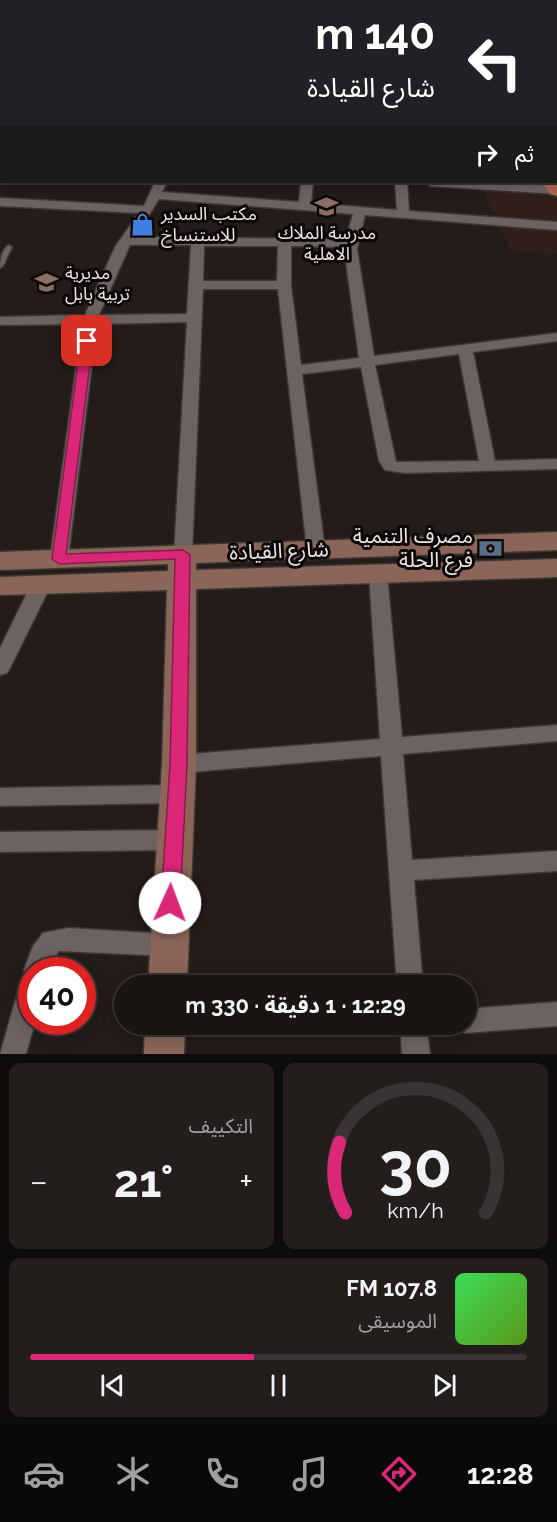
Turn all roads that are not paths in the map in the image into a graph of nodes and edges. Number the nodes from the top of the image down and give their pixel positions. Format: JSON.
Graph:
{"nodes":[{"id":1,"x":161,"y":183,"type":"edge"},
{"id":2,"x":307,"y":183,"type":"edge"},
{"id":3,"x":401,"y":183,"type":"edge"},
{"id":4,"x":447,"y":183,"type":"edge"},
{"id":5,"x":557,"y":190,"type":"edge"},
{"id":6,"x":155,"y":195,"type":"junction"},
{"id":7,"x":0,"y":202,"type":"edge"},
{"id":8,"x":305,"y":206,"type":"junction"},
{"id":9,"x":148,"y":210,"type":"junction"},
{"id":10,"x":360,"y":210,"type":"junction"},
{"id":11,"x":403,"y":213,"type":"junction"},
{"id":12,"x":557,"y":226,"type":"edge"},
{"id":13,"x":126,"y":241,"type":"junction"},
{"id":14,"x":198,"y":242,"type":"junction"},
{"id":15,"x":285,"y":242,"type":"junction"},
{"id":16,"x":351,"y":243,"type":"junction"},
{"id":17,"x":9,"y":247,"type":"dead end"},
{"id":18,"x":0,"y":266,"type":"edge"},
{"id":19,"x":196,"y":285,"type":"junction"},
{"id":20,"x":284,"y":285,"type":"junction"},
{"id":21,"x":195,"y":318,"type":"junction"},
{"id":22,"x":90,"y":320,"type":"junction"},
{"id":23,"x":0,"y":321,"type":"edge"},
{"id":24,"x":557,"y":337,"type":"edge"},
{"id":25,"x":465,"y":349,"type":"junction"},
{"id":26,"x":368,"y":362,"type":"junction"},
{"id":27,"x":294,"y":371,"type":"junction"},
{"id":28,"x":557,"y":464,"type":"edge"},
{"id":29,"x":488,"y":466,"type":"junction"},
{"id":30,"x":557,"y":541,"type":"edge"},
{"id":31,"x":316,"y":550,"type":"junction"},
{"id":32,"x":59,"y":559,"type":"junction"},
{"id":33,"x":0,"y":561,"type":"edge"},
{"id":34,"x":182,"y":567,"type":"junction"},
{"id":35,"x":557,"y":568,"type":"edge"},
{"id":36,"x":378,"y":574,"type":"junction"},
{"id":37,"x":41,"y":585,"type":"junction"},
{"id":38,"x":0,"y":586,"type":"edge"},
{"id":39,"x":0,"y":668,"type":"edge"},
{"id":40,"x":557,"y":733,"type":"edge"},
{"id":41,"x":391,"y":747,"type":"junction"},
{"id":42,"x":177,"y":779,"type":"junction"},
{"id":43,"x":0,"y":797,"type":"edge"},
{"id":44,"x":173,"y":840,"type":"junction"},
{"id":45,"x":0,"y":842,"type":"edge"},
{"id":46,"x":557,"y":861,"type":"edge"},
{"id":47,"x":402,"y":871,"type":"junction"},
{"id":48,"x":168,"y":945,"type":"junction"},
{"id":49,"x":41,"y":957,"type":"edge"},
{"id":50,"x":167,"y":975,"type":"edge"},
{"id":51,"x":409,"y":975,"type":"edge"},
{"id":52,"x":557,"y":1014,"type":"edge"},
{"id":53,"x":477,"y":1020,"type":"edge"},
{"id":54,"x":18,"y":1034,"type":"edge"},
{"id":55,"x":165,"y":1035,"type":"edge"},
{"id":56,"x":414,"y":1035,"type":"edge"},
{"id":57,"x":12,"y":1054,"type":"edge"},
{"id":58,"x":164,"y":1054,"type":"edge"},
{"id":59,"x":416,"y":1054,"type":"edge"}],
"edges":[{"from":1,"to":6,"type":"street"},
{"from":2,"to":8,"type":"street"},
{"from":3,"to":11,"type":"street"},
{"from":4,"to":5,"type":"street"},
{"from":6,"to":8,"type":"street"},
{"from":6,"to":9,"type":"street"},
{"from":7,"to":9,"type":"street"},
{"from":8,"to":10,"type":"street"},
{"from":9,"to":13,"type":"street"},
{"from":10,"to":11,"type":"street"},
{"from":10,"to":16,"type":"street"},
{"from":11,"to":12,"type":"street"},
{"from":13,"to":14,"type":"street"},
{"from":13,"to":22,"type":"street"},
{"from":14,"to":15,"type":"street"},
{"from":14,"to":19,"type":"street"},
{"from":15,"to":16,"type":"street"},
{"from":15,"to":20,"type":"street"},
{"from":16,"to":26,"type":"street"},
{"from":17,"to":18,"type":"lane"},
{"from":19,"to":20,"type":"street"},
{"from":19,"to":21,"type":"street"},
{"from":20,"to":27,"type":"street"},
{"from":21,"to":22,"type":"street"},
{"from":21,"to":34,"type":"street"},
{"from":22,"to":23,"type":"street"},
{"from":22,"to":32,"type":"street"},
{"from":24,"to":25,"type":"street"},
{"from":25,"to":26,"type":"street"},
{"from":25,"to":29,"type":"street"},
{"from":26,"to":27,"type":"street"},
{"from":26,"to":29,"type":"street"},
{"from":27,"to":31,"type":"street"},
{"from":28,"to":29,"type":"street"},
{"from":30,"to":31,"type":"street","name":"شارع القيادة"},
{"from":31,"to":34,"type":"street","name":"شارع القيادة"},
{"from":32,"to":33,"type":"street","name":"شارع القيادة"},
{"from":32,"to":34,"type":"street","name":"شارع القيادة"},
{"from":34,"to":36,"type":"street","name":"شارع القيادة"},
{"from":34,"to":37,"type":"street","name":"شارع القيادة"},
{"from":34,"to":42,"type":"street"},
{"from":35,"to":36,"type":"street","name":"شارع القيادة"},
{"from":36,"to":41,"type":"street"},
{"from":37,"to":38,"type":"street","name":"شارع القيادة"},
{"from":37,"to":39,"type":"street"},
{"from":40,"to":41,"type":"street"},
{"from":41,"to":42,"type":"street"},
{"from":41,"to":47,"type":"street"},
{"from":42,"to":43,"type":"street"},
{"from":42,"to":44,"type":"street"},
{"from":44,"to":45,"type":"street"},
{"from":44,"to":48,"type":"street"},
{"from":46,"to":47,"type":"street"},
{"from":47,"to":51,"type":"street"},
{"from":48,"to":49,"type":"street"},
{"from":48,"to":50,"type":"street"},
{"from":52,"to":53,"type":"street"},
{"from":54,"to":57,"type":"street"},
{"from":55,"to":58,"type":"street"},
{"from":56,"to":59,"type":"street"}]}
